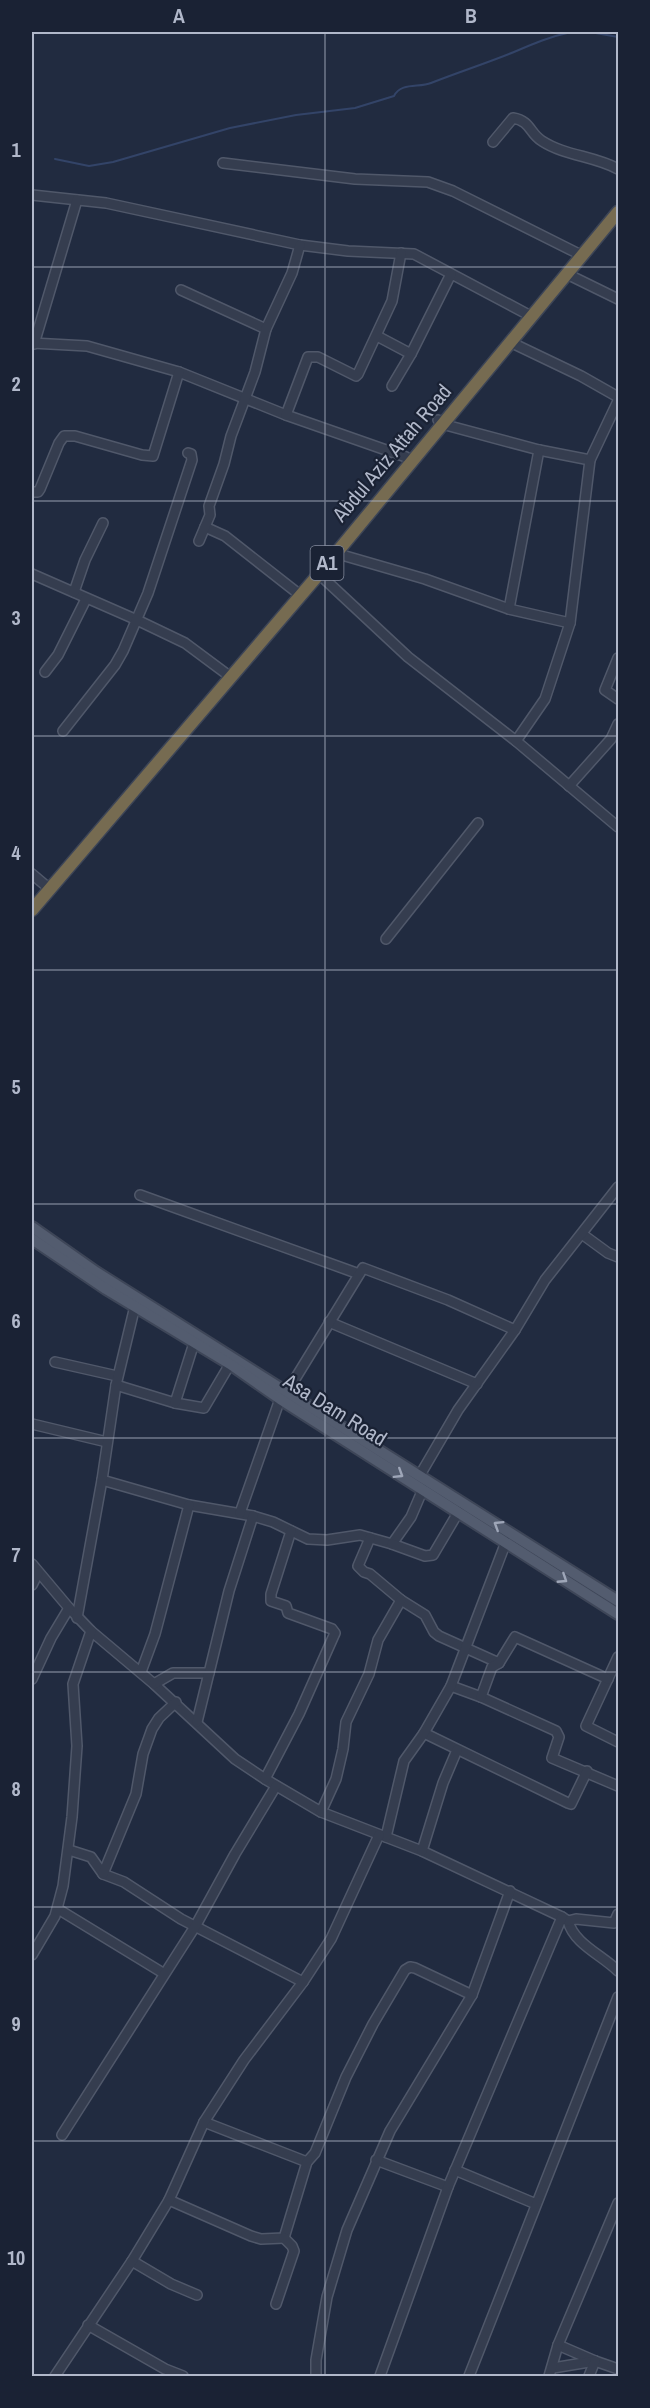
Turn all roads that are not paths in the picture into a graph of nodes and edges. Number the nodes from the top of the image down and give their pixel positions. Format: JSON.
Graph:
{"nodes":[{"id":1,"x":493,"y":142,"type":"dead end"},
{"id":2,"x":223,"y":163,"type":"dead end"},
{"id":3,"x":618,"y":169,"type":"edge"},
{"id":4,"x":32,"y":195,"type":"edge"},
{"id":5,"x":77,"y":200,"type":"junction"},
{"id":6,"x":618,"y":204,"type":"edge"},
{"id":7,"x":618,"y":212,"type":"edge"},
{"id":8,"x":300,"y":245,"type":"junction"},
{"id":9,"x":401,"y":253,"type":"junction"},
{"id":10,"x":577,"y":253,"type":"junction"},
{"id":11,"x":451,"y":274,"type":"junction"},
{"id":12,"x":567,"y":274,"type":"junction"},
{"id":13,"x":182,"y":290,"type":"dead end"},
{"id":14,"x":618,"y":299,"type":"edge"},
{"id":15,"x":527,"y":314,"type":"junction"},
{"id":16,"x":267,"y":329,"type":"junction"},
{"id":17,"x":377,"y":336,"type":"junction"},
{"id":18,"x":510,"y":342,"type":"junction"},
{"id":19,"x":33,"y":344,"type":"edge"},
{"id":20,"x":411,"y":354,"type":"junction"},
{"id":21,"x":179,"y":372,"type":"junction"},
{"id":22,"x":392,"y":386,"type":"dead end"},
{"id":23,"x":244,"y":399,"type":"junction"},
{"id":24,"x":618,"y":399,"type":"edge"},
{"id":25,"x":286,"y":415,"type":"junction"},
{"id":26,"x":440,"y":422,"type":"junction"},
{"id":27,"x":539,"y":450,"type":"junction"},
{"id":28,"x":188,"y":453,"type":"dead end"},
{"id":29,"x":406,"y":456,"type":"junction"},
{"id":30,"x":590,"y":460,"type":"junction"},
{"id":31,"x":32,"y":492,"type":"edge"},
{"id":32,"x":103,"y":523,"type":"dead end"},
{"id":33,"x":205,"y":527,"type":"junction"},
{"id":34,"x":199,"y":541,"type":"dead end"},
{"id":35,"x":331,"y":552,"type":"junction"},
{"id":36,"x":32,"y":574,"type":"edge"},
{"id":37,"x":319,"y":574,"type":"junction"},
{"id":38,"x":295,"y":591,"type":"junction"},
{"id":39,"x":74,"y":592,"type":"junction"},
{"id":40,"x":86,"y":598,"type":"junction"},
{"id":41,"x":508,"y":609,"type":"junction"},
{"id":42,"x":137,"y":620,"type":"junction"},
{"id":43,"x":570,"y":623,"type":"junction"},
{"id":44,"x":618,"y":658,"type":"edge"},
{"id":45,"x":45,"y":672,"type":"dead end"},
{"id":46,"x":228,"y":675,"type":"junction"},
{"id":47,"x":618,"y":699,"type":"edge"},
{"id":48,"x":618,"y":724,"type":"edge"},
{"id":49,"x":63,"y":731,"type":"dead end"},
{"id":50,"x":516,"y":741,"type":"junction"},
{"id":51,"x":569,"y":786,"type":"junction"},
{"id":52,"x":478,"y":823,"type":"dead end"},
{"id":53,"x":618,"y":827,"type":"edge"},
{"id":54,"x":32,"y":874,"type":"edge"},
{"id":55,"x":45,"y":885,"type":"junction"},
{"id":56,"x":32,"y":901,"type":"edge"},
{"id":57,"x":32,"y":910,"type":"edge"},
{"id":58,"x":386,"y":939,"type":"dead end"},
{"id":59,"x":618,"y":1187,"type":"edge"},
{"id":60,"x":140,"y":1195,"type":"dead end"},
{"id":61,"x":32,"y":1227,"type":"edge"},
{"id":62,"x":582,"y":1234,"type":"junction"},
{"id":63,"x":33,"y":1243,"type":"edge"},
{"id":64,"x":618,"y":1257,"type":"edge"},
{"id":65,"x":359,"y":1274,"type":"junction"},
{"id":66,"x":135,"y":1306,"type":"junction"},
{"id":67,"x":329,"y":1322,"type":"junction"},
{"id":68,"x":515,"y":1330,"type":"junction"},
{"id":69,"x":194,"y":1343,"type":"junction"},
{"id":70,"x":55,"y":1362,"type":"dead end"},
{"id":71,"x":230,"y":1364,"type":"junction"},
{"id":72,"x":246,"y":1370,"type":"junction"},
{"id":73,"x":116,"y":1381,"type":"junction"},
{"id":74,"x":477,"y":1384,"type":"junction"},
{"id":75,"x":283,"y":1396,"type":"junction"},
{"id":76,"x":176,"y":1403,"type":"junction"},
{"id":77,"x":32,"y":1424,"type":"edge"},
{"id":78,"x":107,"y":1442,"type":"junction"},
{"id":79,"x":420,"y":1476,"type":"junction"},
{"id":80,"x":102,"y":1480,"type":"junction"},
{"id":81,"x":423,"y":1489,"type":"junction"},
{"id":82,"x":189,"y":1504,"type":"junction"},
{"id":83,"x":459,"y":1511,"type":"junction"},
{"id":84,"x":240,"y":1513,"type":"junction"},
{"id":85,"x":253,"y":1516,"type":"junction"},
{"id":86,"x":291,"y":1531,"type":"junction"},
{"id":87,"x":370,"y":1538,"type":"junction"},
{"id":88,"x":506,"y":1542,"type":"junction"},
{"id":89,"x":392,"y":1544,"type":"junction"},
{"id":90,"x":32,"y":1564,"type":"edge"},
{"id":91,"x":38,"y":1573,"type":"junction"},
{"id":92,"x":32,"y":1586,"type":"edge"},
{"id":93,"x":401,"y":1600,"type":"junction"},
{"id":94,"x":618,"y":1601,"type":"edge"},
{"id":95,"x":69,"y":1608,"type":"junction"},
{"id":96,"x":618,"y":1614,"type":"edge"},
{"id":97,"x":77,"y":1618,"type":"junction"},
{"id":98,"x":91,"y":1630,"type":"junction"},
{"id":99,"x":465,"y":1649,"type":"junction"},
{"id":100,"x":618,"y":1657,"type":"edge"},
{"id":101,"x":499,"y":1664,"type":"junction"},
{"id":102,"x":141,"y":1672,"type":"junction"},
{"id":103,"x":209,"y":1673,"type":"junction"},
{"id":104,"x":32,"y":1674,"type":"edge"},
{"id":105,"x":608,"y":1679,"type":"junction"},
{"id":106,"x":154,"y":1683,"type":"junction"},
{"id":107,"x":451,"y":1686,"type":"junction"},
{"id":108,"x":481,"y":1697,"type":"junction"},
{"id":109,"x":176,"y":1702,"type":"junction"},
{"id":110,"x":198,"y":1722,"type":"junction"},
{"id":111,"x":424,"y":1733,"type":"junction"},
{"id":112,"x":618,"y":1742,"type":"edge"},
{"id":113,"x":458,"y":1749,"type":"junction"},
{"id":114,"x":587,"y":1771,"type":"junction"},
{"id":115,"x":265,"y":1779,"type":"junction"},
{"id":116,"x":276,"y":1786,"type":"junction"},
{"id":117,"x":618,"y":1786,"type":"edge"},
{"id":118,"x":321,"y":1812,"type":"junction"},
{"id":119,"x":382,"y":1836,"type":"junction"},
{"id":120,"x":69,"y":1850,"type":"junction"},
{"id":121,"x":422,"y":1851,"type":"junction"},
{"id":122,"x":103,"y":1874,"type":"junction"},
{"id":123,"x":510,"y":1891,"type":"junction"},
{"id":124,"x":58,"y":1909,"type":"junction"},
{"id":125,"x":565,"y":1919,"type":"junction"},
{"id":126,"x":617,"y":1921,"type":"edge"},
{"id":127,"x":196,"y":1925,"type":"junction"},
{"id":128,"x":32,"y":1955,"type":"edge"},
{"id":129,"x":618,"y":1971,"type":"edge"},
{"id":130,"x":163,"y":1973,"type":"junction"},
{"id":131,"x":303,"y":1982,"type":"junction"},
{"id":132,"x":472,"y":1995,"type":"junction"},
{"id":133,"x":618,"y":1997,"type":"edge"},
{"id":134,"x":204,"y":2122,"type":"junction"},
{"id":135,"x":62,"y":2135,"type":"dead end"},
{"id":136,"x":376,"y":2160,"type":"junction"},
{"id":137,"x":307,"y":2162,"type":"junction"},
{"id":138,"x":455,"y":2170,"type":"junction"},
{"id":139,"x":448,"y":2187,"type":"junction"},
{"id":140,"x":169,"y":2200,"type":"junction"},
{"id":141,"x":618,"y":2203,"type":"edge"},
{"id":142,"x":537,"y":2204,"type":"junction"},
{"id":143,"x":284,"y":2238,"type":"junction"},
{"id":144,"x":132,"y":2261,"type":"junction"},
{"id":145,"x":197,"y":2295,"type":"dead end"},
{"id":146,"x":276,"y":2304,"type":"dead end"},
{"id":147,"x":88,"y":2325,"type":"junction"},
{"id":148,"x":558,"y":2344,"type":"junction"},
{"id":149,"x":595,"y":2361,"type":"junction"},
{"id":150,"x":618,"y":2369,"type":"edge"},
{"id":151,"x":551,"y":2372,"type":"edge"},
{"id":152,"x":164,"y":2373,"type":"edge"},
{"id":153,"x":55,"y":2376,"type":"edge"},
{"id":154,"x":183,"y":2376,"type":"edge"},
{"id":155,"x":316,"y":2376,"type":"edge"},
{"id":156,"x":380,"y":2376,"type":"edge"},
{"id":157,"x":469,"y":2376,"type":"edge"},
{"id":158,"x":589,"y":2376,"type":"edge"}],
"edges":[{"from":1,"to":3,"type":"street"},
{"from":2,"to":10,"type":"street"},
{"from":4,"to":5,"type":"street"},
{"from":5,"to":8,"type":"street"},
{"from":5,"to":19,"type":"street"},
{"from":6,"to":10,"type":"highway","name":"Abdul Aziz Attah Road","number":"A1"},
{"from":7,"to":12,"type":"highway","name":"Abdul Aziz Attah Road","number":"A1"},
{"from":8,"to":9,"type":"street"},
{"from":8,"to":16,"type":"street"},
{"from":9,"to":11,"type":"street"},
{"from":9,"to":17,"type":"street"},
{"from":10,"to":15,"type":"highway","name":"Abdul Aziz Attah Road","number":"A1"},
{"from":11,"to":15,"type":"street"},
{"from":11,"to":20,"type":"street"},
{"from":12,"to":14,"type":"street"},
{"from":12,"to":18,"type":"highway","name":"Abdul Aziz Attah Road","number":"A1"},
{"from":13,"to":16,"type":"street"},
{"from":15,"to":26,"type":"highway","name":"Abdul Aziz Attah Road","number":"A1"},
{"from":16,"to":23,"type":"street"},
{"from":17,"to":20,"type":"street"},
{"from":17,"to":25,"type":"street"},
{"from":18,"to":24,"type":"street"},
{"from":18,"to":26,"type":"highway","name":"Abdul Aziz Attah Road","number":"A1"},
{"from":19,"to":21,"type":"street"},
{"from":20,"to":22,"type":"street"},
{"from":21,"to":23,"type":"street"},
{"from":21,"to":31,"type":"street"},
{"from":23,"to":25,"type":"street"},
{"from":23,"to":33,"type":"street"},
{"from":24,"to":30,"type":"street"},
{"from":25,"to":29,"type":"street"},
{"from":26,"to":27,"type":"street"},
{"from":26,"to":29,"type":"highway","name":"Abdul Aziz Attah Road","number":"A1"},
{"from":26,"to":35,"type":"highway","name":"Abdul Aziz Attah Road","number":"A1"},
{"from":27,"to":30,"type":"street"},
{"from":27,"to":41,"type":"street"},
{"from":28,"to":42,"type":"street"},
{"from":29,"to":35,"type":"highway","name":"Abdul Aziz Attah Road","number":"A1"},
{"from":30,"to":43,"type":"street"},
{"from":32,"to":39,"type":"street"},
{"from":33,"to":34,"type":"street"},
{"from":33,"to":38,"type":"street"},
{"from":35,"to":37,"type":"highway","name":"Abdul Aziz Attah Road","number":"A1"},
{"from":35,"to":38,"type":"highway","name":"Abdul Aziz Attah Road","number":"A1"},
{"from":35,"to":41,"type":"street"},
{"from":36,"to":39,"type":"street"},
{"from":37,"to":50,"type":"street"},
{"from":37,"to":57,"type":"highway","name":"Abdul Aziz Attah Road","number":"A1"},
{"from":38,"to":46,"type":"highway","name":"Abdul Aziz Attah Road","number":"A1"},
{"from":39,"to":40,"type":"street"},
{"from":40,"to":42,"type":"street"},
{"from":40,"to":45,"type":"street"},
{"from":41,"to":43,"type":"street"},
{"from":42,"to":46,"type":"street"},
{"from":42,"to":49,"type":"street"},
{"from":43,"to":50,"type":"street"},
{"from":44,"to":47,"type":"street"},
{"from":46,"to":55,"type":"highway","name":"Abdul Aziz Attah Road","number":"A1"},
{"from":48,"to":51,"type":"street"},
{"from":50,"to":51,"type":"street"},
{"from":51,"to":53,"type":"street"},
{"from":52,"to":58,"type":"street"},
{"from":54,"to":55,"type":"street"},
{"from":55,"to":56,"type":"highway","name":"Abdul Aziz Attah Road","number":"A1"},
{"from":59,"to":62,"type":"street"},
{"from":60,"to":65,"type":"street"},
{"from":61,"to":72,"type":"main road","name":"Asa Dam Road"},
{"from":62,"to":64,"type":"street"},
{"from":62,"to":68,"type":"street"},
{"from":63,"to":66,"type":"main road","name":"Asa Dam Road"},
{"from":65,"to":67,"type":"street"},
{"from":65,"to":68,"type":"street"},
{"from":66,"to":69,"type":"main road","name":"Asa Dam Road"},
{"from":66,"to":73,"type":"street"},
{"from":67,"to":74,"type":"street"},
{"from":67,"to":75,"type":"street"},
{"from":68,"to":74,"type":"street"},
{"from":69,"to":71,"type":"main road","name":"Asa Dam Road"},
{"from":69,"to":76,"type":"street"},
{"from":70,"to":73,"type":"street"},
{"from":71,"to":72,"type":"main road","name":"Asa Dam Road"},
{"from":71,"to":76,"type":"street"},
{"from":72,"to":75,"type":"main road","name":"Asa Dam Road"},
{"from":73,"to":76,"type":"street"},
{"from":73,"to":78,"type":"street"},
{"from":74,"to":79,"type":"street"},
{"from":75,"to":79,"type":"main road","name":"Asa Dam Road"},
{"from":75,"to":81,"type":"main road","name":"Asa Dam Road","one_way":true},
{"from":75,"to":84,"type":"street"},
{"from":77,"to":78,"type":"street"},
{"from":78,"to":80,"type":"street"},
{"from":94,"to":79,"type":"main road","name":"Asa Dam Road","one_way":true},
{"from":80,"to":82,"type":"street"},
{"from":80,"to":97,"type":"street"},
{"from":81,"to":83,"type":"main road","name":"Asa Dam Road"},
{"from":81,"to":89,"type":"street"},
{"from":82,"to":84,"type":"street"},
{"from":82,"to":102,"type":"street"},
{"from":83,"to":88,"type":"main road","name":"Asa Dam Road"},
{"from":83,"to":89,"type":"street"},
{"from":84,"to":85,"type":"street"},
{"from":85,"to":86,"type":"street"},
{"from":85,"to":103,"type":"street"},
{"from":86,"to":87,"type":"street"},
{"from":86,"to":115,"type":"street"},
{"from":87,"to":89,"type":"street"},
{"from":87,"to":93,"type":"street"},
{"from":88,"to":96,"type":"main road","name":"Asa Dam Road","one_way":true},
{"from":88,"to":99,"type":"street"},
{"from":90,"to":91,"type":"street"},
{"from":91,"to":92,"type":"street"},
{"from":91,"to":95,"type":"street"},
{"from":93,"to":99,"type":"street"},
{"from":93,"to":118,"type":"street"},
{"from":95,"to":97,"type":"street"},
{"from":95,"to":104,"type":"street"},
{"from":97,"to":98,"type":"street"},
{"from":98,"to":102,"type":"street"},
{"from":98,"to":120,"type":"street"},
{"from":99,"to":101,"type":"street"},
{"from":99,"to":107,"type":"street"},
{"from":100,"to":105,"type":"street"},
{"from":101,"to":105,"type":"street"},
{"from":101,"to":108,"type":"street"},
{"from":102,"to":106,"type":"street"},
{"from":103,"to":106,"type":"street"},
{"from":103,"to":110,"type":"street"},
{"from":105,"to":112,"type":"street"},
{"from":106,"to":109,"type":"street"},
{"from":107,"to":108,"type":"street"},
{"from":107,"to":111,"type":"street"},
{"from":108,"to":114,"type":"street"},
{"from":109,"to":110,"type":"street"},
{"from":109,"to":122,"type":"street"},
{"from":110,"to":115,"type":"street"},
{"from":111,"to":113,"type":"street"},
{"from":111,"to":119,"type":"street"},
{"from":113,"to":114,"type":"street"},
{"from":113,"to":121,"type":"street"},
{"from":114,"to":117,"type":"street"},
{"from":115,"to":116,"type":"street"},
{"from":116,"to":118,"type":"street"},
{"from":116,"to":127,"type":"street"},
{"from":118,"to":119,"type":"street"},
{"from":119,"to":121,"type":"street"},
{"from":119,"to":131,"type":"street"},
{"from":120,"to":122,"type":"street"},
{"from":120,"to":124,"type":"street"},
{"from":121,"to":123,"type":"street"},
{"from":122,"to":127,"type":"street"},
{"from":123,"to":125,"type":"street"},
{"from":123,"to":132,"type":"street"},
{"from":124,"to":128,"type":"street"},
{"from":124,"to":130,"type":"street"},
{"from":125,"to":126,"type":"street"},
{"from":125,"to":129,"type":"street"},
{"from":125,"to":138,"type":"street"},
{"from":127,"to":130,"type":"street"},
{"from":127,"to":131,"type":"street"},
{"from":130,"to":135,"type":"street"},
{"from":131,"to":134,"type":"street"},
{"from":132,"to":136,"type":"street"},
{"from":132,"to":137,"type":"street"},
{"from":133,"to":142,"type":"street"},
{"from":134,"to":137,"type":"street"},
{"from":134,"to":140,"type":"street"},
{"from":136,"to":139,"type":"street"},
{"from":136,"to":155,"type":"street"},
{"from":137,"to":143,"type":"street"},
{"from":138,"to":139,"type":"street"},
{"from":138,"to":142,"type":"street"},
{"from":139,"to":156,"type":"street"},
{"from":140,"to":143,"type":"street"},
{"from":140,"to":144,"type":"street"},
{"from":141,"to":148,"type":"street"},
{"from":142,"to":157,"type":"street"},
{"from":143,"to":146,"type":"street"},
{"from":144,"to":145,"type":"street"},
{"from":144,"to":147,"type":"street"},
{"from":147,"to":152,"type":"street"},
{"from":147,"to":153,"type":"street"},
{"from":148,"to":149,"type":"street"},
{"from":148,"to":151,"type":"street"},
{"from":149,"to":150,"type":"street"},
{"from":149,"to":151,"type":"street"},
{"from":149,"to":158,"type":"street"},
{"from":152,"to":154,"type":"street"}]}
